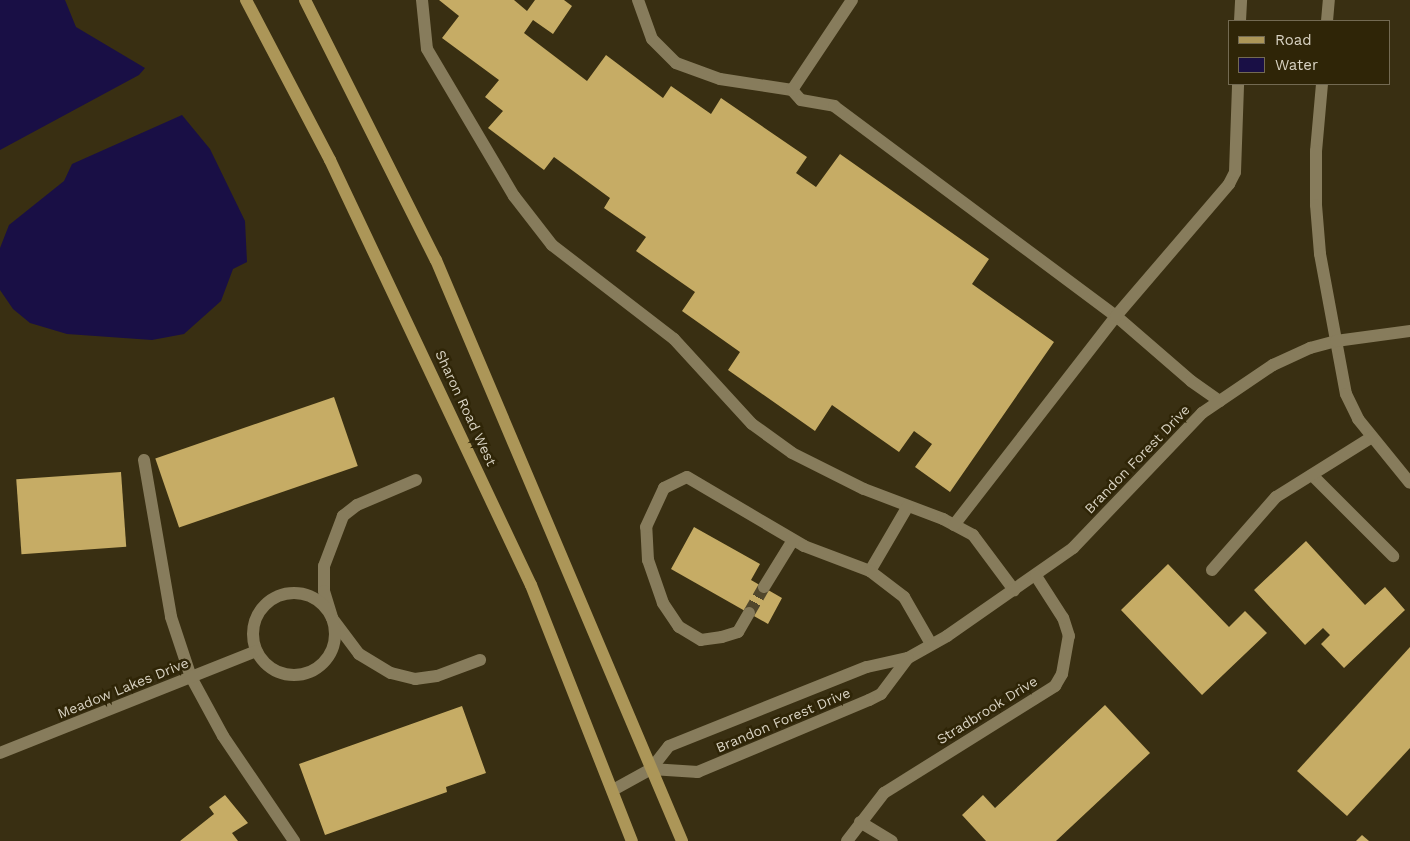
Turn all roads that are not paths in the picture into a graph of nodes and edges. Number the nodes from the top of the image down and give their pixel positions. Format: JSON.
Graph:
{"nodes":[{"id":1,"x":246,"y":0,"type":"edge"},
{"id":2,"x":305,"y":0,"type":"edge"},
{"id":3,"x":422,"y":0,"type":"edge"},
{"id":4,"x":638,"y":0,"type":"edge"},
{"id":5,"x":852,"y":0,"type":"edge"},
{"id":6,"x":1240,"y":0,"type":"edge"},
{"id":7,"x":1329,"y":0,"type":"edge"},
{"id":8,"x":1240,"y":20,"type":"edge"},
{"id":9,"x":1327,"y":20,"type":"edge"},
{"id":10,"x":1238,"y":85,"type":"edge"},
{"id":11,"x":1322,"y":85,"type":"edge"},
{"id":12,"x":792,"y":90,"type":"junction"},
{"id":13,"x":1116,"y":316,"type":"junction"},
{"id":14,"x":1410,"y":331,"type":"edge"},
{"id":15,"x":1336,"y":341,"type":"junction"},
{"id":16,"x":1220,"y":401,"type":"junction"},
{"id":17,"x":1372,"y":437,"type":"junction"},
{"id":18,"x":144,"y":460,"type":"dead end"},
{"id":19,"x":1312,"y":475,"type":"junction"},
{"id":20,"x":416,"y":480,"type":"dead end"},
{"id":21,"x":1410,"y":483,"type":"edge"},
{"id":22,"x":908,"y":506,"type":"junction"},
{"id":23,"x":954,"y":525,"type":"junction"},
{"id":24,"x":793,"y":540,"type":"junction"},
{"id":25,"x":1393,"y":556,"type":"dead end"},
{"id":26,"x":1212,"y":570,"type":"dead end"},
{"id":27,"x":870,"y":571,"type":"junction"},
{"id":28,"x":1036,"y":576,"type":"junction"},
{"id":29,"x":764,"y":588,"type":"tunnel mouth"},
{"id":30,"x":1014,"y":590,"type":"junction"},
{"id":31,"x":749,"y":613,"type":"tunnel mouth"},
{"id":32,"x":332,"y":618,"type":"junction"},
{"id":33,"x":931,"y":644,"type":"junction"},
{"id":34,"x":256,"y":651,"type":"junction"},
{"id":35,"x":908,"y":658,"type":"junction"},
{"id":36,"x":480,"y":660,"type":"dead end"},
{"id":37,"x":191,"y":676,"type":"junction"},
{"id":38,"x":0,"y":753,"type":"edge"},
{"id":39,"x":651,"y":769,"type":"junction"},
{"id":40,"x":613,"y":790,"type":"junction"},
{"id":41,"x":860,"y":822,"type":"junction"},
{"id":42,"x":294,"y":841,"type":"edge"},
{"id":43,"x":632,"y":841,"type":"edge"},
{"id":44,"x":682,"y":841,"type":"edge"},
{"id":45,"x":847,"y":841,"type":"edge"},
{"id":46,"x":892,"y":841,"type":"edge"}],
"edges":[{"from":1,"to":40,"type":"main road","name":"Sharon Road West"},
{"from":2,"to":39,"type":"main road","name":"Sharon Road West"},
{"from":3,"to":22,"type":"street"},
{"from":4,"to":12,"type":"street"},
{"from":5,"to":12,"type":"street"},
{"from":6,"to":8,"type":"street"},
{"from":7,"to":9,"type":"street"},
{"from":10,"to":13,"type":"street"},
{"from":11,"to":15,"type":"street"},
{"from":12,"to":13,"type":"street"},
{"from":13,"to":16,"type":"street"},
{"from":13,"to":23,"type":"street"},
{"from":14,"to":15,"type":"street","name":"Brandon Forest Drive"},
{"from":15,"to":16,"type":"street","name":"Brandon Forest Drive"},
{"from":15,"to":17,"type":"street"},
{"from":16,"to":28,"type":"street","name":"Brandon Forest Drive"},
{"from":17,"to":19,"type":"street"},
{"from":17,"to":21,"type":"street"},
{"from":18,"to":37,"type":"street"},
{"from":19,"to":25,"type":"street"},
{"from":19,"to":26,"type":"street"},
{"from":20,"to":32,"type":"street"},
{"from":22,"to":23,"type":"street"},
{"from":22,"to":27,"type":"street"},
{"from":23,"to":30,"type":"street"},
{"from":24,"to":27,"type":"street"},
{"from":24,"to":29,"type":"street"},
{"from":24,"to":31,"type":"street"},
{"from":27,"to":33,"type":"street"},
{"from":28,"to":30,"type":"street","name":"Brandon Forest Drive"},
{"from":28,"to":41,"type":"street","name":"Stradbrook Drive"},
{"from":30,"to":33,"type":"street","name":"Brandon Forest Drive"},
{"from":32,"to":34,"type":"street"},
{"from":32,"to":34,"type":"street"},
{"from":32,"to":36,"type":"street"},
{"from":33,"to":35,"type":"street","name":"Brandon Forest Drive"},
{"from":34,"to":37,"type":"street","name":"Meadow Lakes Drive"},
{"from":35,"to":39,"type":"street","name":"Brandon Forest Drive"},
{"from":35,"to":39,"type":"street","name":"Brandon Forest Drive"},
{"from":37,"to":38,"type":"street","name":"Meadow Lakes Drive"},
{"from":37,"to":42,"type":"street"},
{"from":39,"to":40,"type":"street","name":"Brandon Forest Drive"},
{"from":39,"to":44,"type":"main road","name":"Sharon Road West"},
{"from":40,"to":43,"type":"main road","name":"Sharon Road West"},
{"from":41,"to":45,"type":"street","name":"Stradbrook Drive"},
{"from":41,"to":46,"type":"street"}]}
